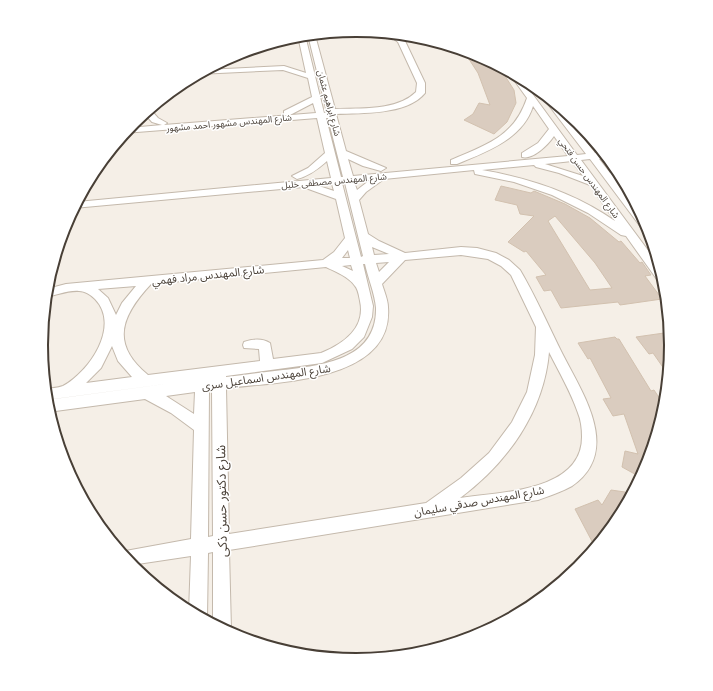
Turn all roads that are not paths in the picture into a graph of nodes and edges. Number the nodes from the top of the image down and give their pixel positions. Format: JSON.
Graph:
{"nodes":[{"id":1,"x":313,"y":40,"type":"edge"},
{"id":2,"x":400,"y":40,"type":"edge"},
{"id":3,"x":302,"y":42,"type":"edge"},
{"id":4,"x":306,"y":57,"type":"junction"},
{"id":5,"x":226,"y":66,"type":"edge"},
{"id":6,"x":311,"y":77,"type":"junction"},
{"id":7,"x":521,"y":85,"type":"edge"},
{"id":8,"x":328,"y":97,"type":"junction"},
{"id":9,"x":316,"y":98,"type":"junction"},
{"id":10,"x":531,"y":98,"type":"junction"},
{"id":11,"x":361,"y":110,"type":"junction"},
{"id":12,"x":331,"y":112,"type":"junction"},
{"id":13,"x":320,"y":113,"type":"junction"},
{"id":14,"x":562,"y":115,"type":"edge"},
{"id":15,"x":151,"y":116,"type":"edge"},
{"id":16,"x":288,"y":116,"type":"junction"},
{"id":17,"x":163,"y":123,"type":"junction"},
{"id":18,"x":141,"y":124,"type":"edge"},
{"id":19,"x":570,"y":127,"type":"junction"},
{"id":20,"x":336,"y":129,"type":"junction"},
{"id":21,"x":553,"y":129,"type":"junction"},
{"id":22,"x":135,"y":130,"type":"edge"},
{"id":23,"x":324,"y":131,"type":"junction"},
{"id":24,"x":578,"y":131,"type":"edge"},
{"id":25,"x":595,"y":151,"type":"edge"},
{"id":26,"x":342,"y":153,"type":"junction"},
{"id":27,"x":590,"y":153,"type":"junction"},
{"id":28,"x":330,"y":154,"type":"junction"},
{"id":29,"x":598,"y":154,"type":"edge"},
{"id":30,"x":572,"y":155,"type":"junction"},
{"id":31,"x":527,"y":159,"type":"junction"},
{"id":32,"x":456,"y":165,"type":"junction"},
{"id":33,"x":382,"y":172,"type":"junction"},
{"id":34,"x":614,"y":175,"type":"edge"},
{"id":35,"x":342,"y":176,"type":"junction"},
{"id":36,"x":297,"y":180,"type":"junction"},
{"id":37,"x":611,"y":181,"type":"junction"},
{"id":38,"x":593,"y":183,"type":"junction"},
{"id":39,"x":87,"y":196,"type":"edge"},
{"id":40,"x":347,"y":198,"type":"junction"},
{"id":41,"x":82,"y":204,"type":"edge"},
{"id":42,"x":634,"y":211,"type":"edge"},
{"id":43,"x":357,"y":237,"type":"junction"},
{"id":44,"x":635,"y":241,"type":"junction"},
{"id":45,"x":403,"y":256,"type":"junction"},
{"id":46,"x":363,"y":259,"type":"junction"},
{"id":47,"x":327,"y":263,"type":"junction"},
{"id":48,"x":654,"y":268,"type":"edge"},
{"id":49,"x":148,"y":281,"type":"junction"},
{"id":50,"x":376,"y":283,"type":"junction"},
{"id":51,"x":362,"y":285,"type":"junction"},
{"id":52,"x":83,"y":287,"type":"junction"},
{"id":53,"x":53,"y":292,"type":"edge"},
{"id":54,"x":542,"y":324,"type":"junction"},
{"id":55,"x":114,"y":332,"type":"junction"},
{"id":56,"x":249,"y":345,"type":"dead end"},
{"id":57,"x":267,"y":366,"type":"junction"},
{"id":58,"x":219,"y":378,"type":"junction"},
{"id":59,"x":202,"y":380,"type":"junction"},
{"id":60,"x":146,"y":387,"type":"junction"},
{"id":61,"x":64,"y":392,"type":"junction"},
{"id":62,"x":52,"y":393,"type":"edge"},
{"id":63,"x":54,"y":405,"type":"edge"},
{"id":64,"x":201,"y":427,"type":"junction"},
{"id":65,"x":429,"y":510,"type":"junction"},
{"id":66,"x":221,"y":542,"type":"junction"},
{"id":67,"x":199,"y":546,"type":"junction"},
{"id":68,"x":132,"y":557,"type":"edge"},
{"id":69,"x":198,"y":610,"type":"edge"},
{"id":70,"x":222,"y":623,"type":"edge"}],
"edges":[{"from":1,"to":8,"type":"street","name":"شارع ابراهيم عثمان"},
{"from":2,"to":11,"type":"street","name":"شارع المهندس مشهور احمد مشهور"},
{"from":3,"to":4,"type":"street","name":"شارع ابراهيم عثمان"},
{"from":4,"to":5,"type":"street"},
{"from":4,"to":6,"type":"street","name":"شارع ابراهيم عثمان"},
{"from":5,"to":6,"type":"street"},
{"from":6,"to":9,"type":"street","name":"شارع ابراهيم عثمان"},
{"from":7,"to":10,"type":"street","name":"شارع المهندس حسن فتحي"},
{"from":8,"to":11,"type":"street"},
{"from":8,"to":12,"type":"street","name":"شارع ابراهيم عثمان"},
{"from":9,"to":13,"type":"street","name":"شارع ابراهيم عثمان"},
{"from":9,"to":16,"type":"street"},
{"from":10,"to":21,"type":"street","name":"شارع المهندس حسن فتحي"},
{"from":10,"to":32,"type":"street"},
{"from":11,"to":12,"type":"street","name":"شارع المهندس مشهور احمد مشهور"},
{"from":11,"to":20,"type":"street"},
{"from":12,"to":13,"type":"street","name":"شارع المهندس مشهور احمد مشهور"},
{"from":12,"to":20,"type":"street","name":"شارع ابراهيم عثمان"},
{"from":13,"to":16,"type":"street","name":"شارع المهندس مشهور احمد مشهور"},
{"from":13,"to":23,"type":"street","name":"شارع ابراهيم عثمان"},
{"from":14,"to":19,"type":"street","name":"شارع المهندس حسن فتحي"},
{"from":15,"to":17,"type":"street"},
{"from":16,"to":17,"type":"street","name":"شارع المهندس مشهور احمد مشهور"},
{"from":16,"to":22,"type":"street","name":"شارع المهندس مشهور احمد مشهور"},
{"from":16,"to":23,"type":"street"},
{"from":17,"to":18,"type":"street","name":"شارع المهندس مشهور احمد مشهور"},
{"from":19,"to":24,"type":"street"},
{"from":19,"to":27,"type":"street","name":"شارع المهندس حسن فتحي"},
{"from":20,"to":26,"type":"street","name":"شارع ابراهيم عثمان"},
{"from":21,"to":30,"type":"street","name":"شارع المهندس حسن فتحي"},
{"from":21,"to":31,"type":"street"},
{"from":23,"to":28,"type":"street","name":"شارع ابراهيم عثمان"},
{"from":25,"to":27,"type":"street"},
{"from":26,"to":33,"type":"street"},
{"from":26,"to":35,"type":"street","name":"شارع ابراهيم عثمان"},
{"from":27,"to":29,"type":"street"},
{"from":27,"to":30,"type":"street","name":"شارع المهندس مصطفى خليل"},
{"from":27,"to":37,"type":"street","name":"شارع المهندس حسن فتحي"},
{"from":28,"to":35,"type":"street","name":"شارع ابراهيم عثمان"},
{"from":28,"to":36,"type":"street"},
{"from":30,"to":31,"type":"street","name":"شارع المهندس مصطفى خليل"},
{"from":30,"to":38,"type":"street","name":"شارع المهندس حسن فتحي"},
{"from":31,"to":32,"type":"street","name":"شارع المهندس مصطفى خليل"},
{"from":31,"to":38,"type":"street"},
{"from":32,"to":33,"type":"street","name":"شارع المهندس مصطفى خليل"},
{"from":32,"to":44,"type":"street"},
{"from":33,"to":35,"type":"street","name":"شارع المهندس مصطفى خليل"},
{"from":33,"to":40,"type":"street"},
{"from":34,"to":37,"type":"street"},
{"from":35,"to":36,"type":"street","name":"شارع المهندس مصطفى خليل"},
{"from":35,"to":40,"type":"street","name":"شارع المهندس اسماعيل سرى"},
{"from":36,"to":39,"type":"street","name":"شارع المهندس مصطفى خليل"},
{"from":36,"to":40,"type":"street"},
{"from":36,"to":41,"type":"street","name":"شارع المهندس مصطفى خليل"},
{"from":37,"to":42,"type":"street","name":"شارع المهندس حسن فتحي"},
{"from":38,"to":44,"type":"street","name":"شارع المهندس حسن فتحي"},
{"from":40,"to":43,"type":"street","name":"شارع المهندس اسماعيل سرى"},
{"from":43,"to":45,"type":"street"},
{"from":43,"to":46,"type":"street","name":"شارع المهندس اسماعيل سرى"},
{"from":43,"to":47,"type":"street"},
{"from":44,"to":48,"type":"street","name":"شارع المهندس حسن فتحي"},
{"from":45,"to":46,"type":"street","name":"شارع المهندس صدقي سليمان"},
{"from":45,"to":50,"type":"street"},
{"from":45,"to":54,"type":"street","name":"شارع المهندس صدقي سليمان"},
{"from":46,"to":47,"type":"street","name":"شارع المهندس مراد فهمي"},
{"from":46,"to":50,"type":"street","name":"شارع المهندس اسماعيل سرى"},
{"from":46,"to":51,"type":"street","name":"شارع المهندس اسماعيل سرى"},
{"from":47,"to":49,"type":"street","name":"شارع المهندس مراد فهمي"},
{"from":47,"to":51,"type":"street"},
{"from":49,"to":52,"type":"street","name":"شارع المهندس مراد فهمي"},
{"from":49,"to":55,"type":"street"},
{"from":50,"to":58,"type":"street","name":"شارع المهندس اسماعيل سرى"},
{"from":51,"to":57,"type":"street","name":"شارع المهندس اسماعيل سرى"},
{"from":52,"to":53,"type":"street","name":"شارع المهندس مراد فهمي"},
{"from":52,"to":55,"type":"street"},
{"from":54,"to":65,"type":"street"},
{"from":54,"to":65,"type":"street","name":"شارع المهندس صدقي سليمان"},
{"from":55,"to":60,"type":"street"},
{"from":55,"to":61,"type":"street"},
{"from":56,"to":57,"type":"street"},
{"from":57,"to":58,"type":"street","name":"شارع المهندس اسماعيل سرى"},
{"from":58,"to":59,"type":"street","name":"شارع المهندس اسماعيل سرى"},
{"from":58,"to":66,"type":"street","name":"شارع دكتور حسن ذكى"},
{"from":59,"to":60,"type":"street","name":"شارع المهندس اسماعيل سرى"},
{"from":59,"to":64,"type":"street","name":"شارع دكتور حسن ذكى"},
{"from":60,"to":61,"type":"street","name":"شارع المهندس اسماعيل سرى"},
{"from":60,"to":63,"type":"street","name":"شارع المهندس اسماعيل سرى"},
{"from":60,"to":64,"type":"street"},
{"from":61,"to":62,"type":"street","name":"شارع المهندس اسماعيل سرى"},
{"from":64,"to":67,"type":"street","name":"شارع دكتور حسن ذكى"},
{"from":65,"to":66,"type":"street","name":"شارع المهندس صدقي سليمان"},
{"from":66,"to":67,"type":"street","name":"شارع المهندس صدقي سليمان"},
{"from":66,"to":70,"type":"street","name":"شارع دكتور حسن ذكى"},
{"from":67,"to":68,"type":"street","name":"شارع المهندس صدقي سليمان"},
{"from":67,"to":69,"type":"street","name":"شارع دكتور حسن ذكى"}]}
